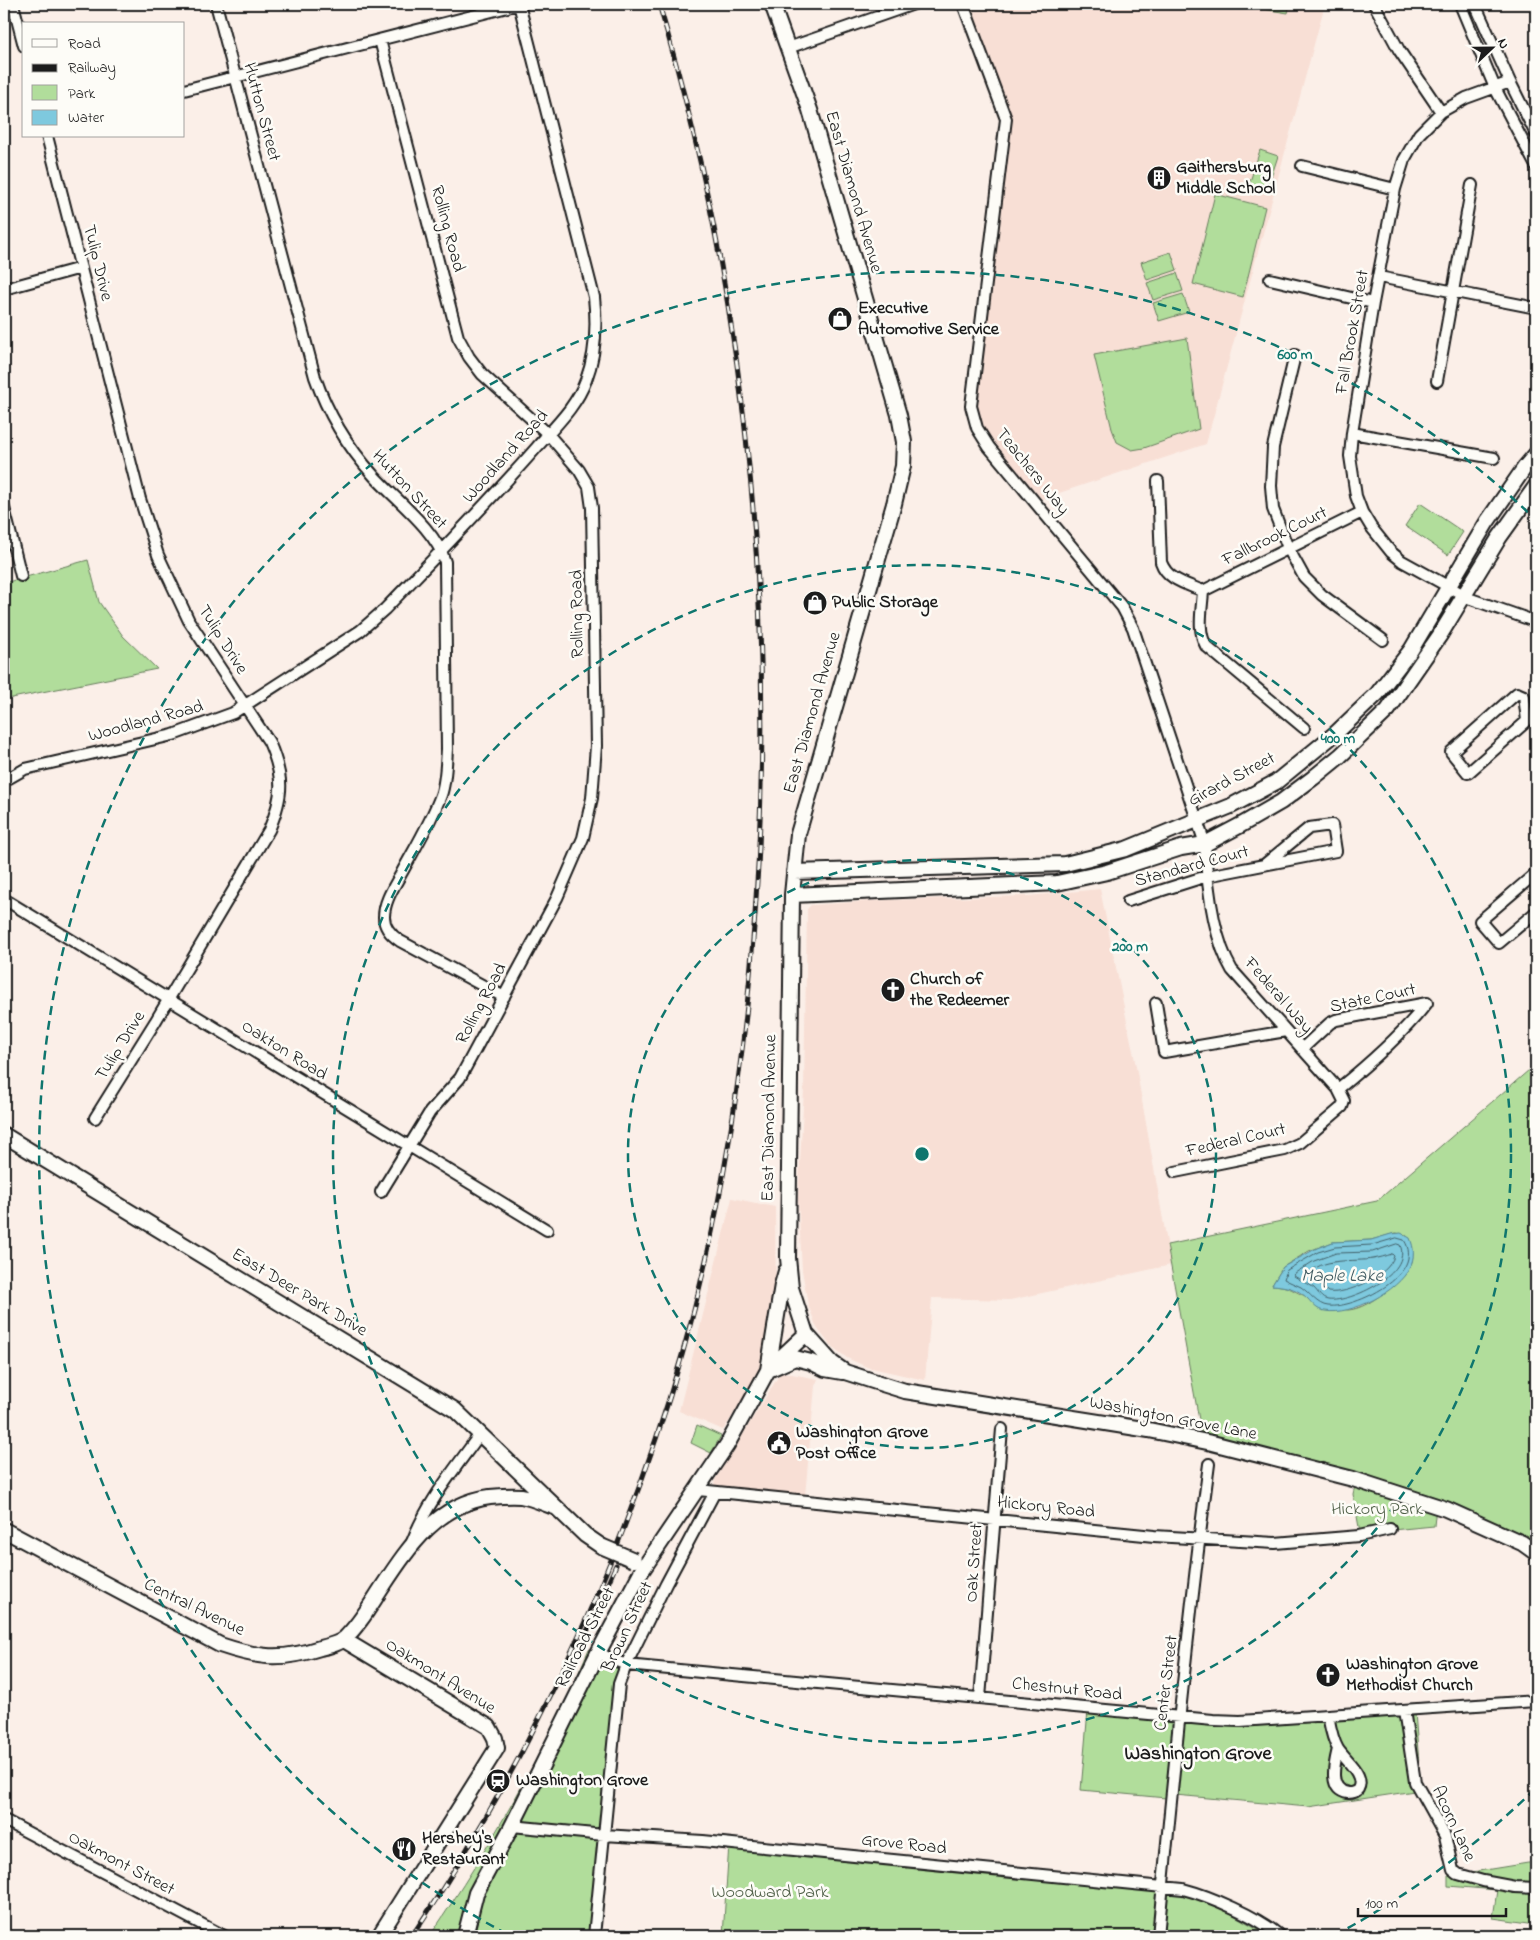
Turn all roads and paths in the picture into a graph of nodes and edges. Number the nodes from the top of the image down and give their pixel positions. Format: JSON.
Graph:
{"nodes":[{"id":1,"x":13,"y":4,"type":"edge"},
{"id":2,"x":216,"y":4,"type":"edge"},
{"id":3,"x":519,"y":4,"type":"edge"},
{"id":4,"x":772,"y":4,"type":"edge"},
{"id":5,"x":914,"y":4,"type":"edge"},
{"id":6,"x":964,"y":4,"type":"edge"},
{"id":7,"x":1374,"y":4,"type":"edge"},
{"id":8,"x":1460,"y":4,"type":"edge"},
{"id":9,"x":1475,"y":4,"type":"edge"},
{"id":10,"x":22,"y":38,"type":"edge"},
{"id":11,"x":380,"y":40,"type":"junction"},
{"id":12,"x":788,"y":48,"type":"junction"},
{"id":13,"x":235,"y":77,"type":"junction"},
{"id":14,"x":1510,"y":82,"type":"junction"},
{"id":15,"x":1495,"y":88,"type":"junction"},
{"id":16,"x":185,"y":90,"type":"edge"},
{"id":17,"x":1441,"y":112,"type":"junction"},
{"id":18,"x":1536,"y":134,"type":"edge"},
{"id":19,"x":48,"y":138,"type":"edge"},
{"id":20,"x":1302,"y":166,"type":"dead end"},
{"id":21,"x":1536,"y":166,"type":"edge"},
{"id":22,"x":1472,"y":184,"type":"dead end"},
{"id":23,"x":1395,"y":188,"type":"junction"},
{"id":24,"x":81,"y":268,"type":"junction"},
{"id":25,"x":1379,"y":277,"type":"junction"},
{"id":26,"x":1270,"y":279,"type":"dead end"},
{"id":27,"x":4,"y":289,"type":"edge"},
{"id":28,"x":1453,"y":291,"type":"junction"},
{"id":29,"x":1373,"y":303,"type":"junction"},
{"id":30,"x":1536,"y":308,"type":"edge"},
{"id":31,"x":1295,"y":355,"type":"dead end"},
{"id":32,"x":1437,"y":381,"type":"dead end"},
{"id":33,"x":1352,"y":433,"type":"junction"},
{"id":34,"x":548,"y":434,"type":"junction"},
{"id":35,"x":1536,"y":454,"type":"edge"},
{"id":36,"x":1494,"y":458,"type":"dead end"},
{"id":37,"x":1158,"y":481,"type":"dead end"},
{"id":38,"x":1536,"y":486,"type":"edge"},
{"id":39,"x":4,"y":508,"type":"edge"},
{"id":40,"x":1362,"y":512,"type":"junction"},
{"id":41,"x":1288,"y":548,"type":"junction"},
{"id":42,"x":442,"y":550,"type":"junction"},
{"id":43,"x":21,"y":576,"type":"dead end"},
{"id":44,"x":1448,"y":586,"type":"junction"},
{"id":45,"x":1202,"y":591,"type":"junction"},
{"id":46,"x":1464,"y":596,"type":"junction"},
{"id":47,"x":1535,"y":619,"type":"edge"},
{"id":48,"x":1383,"y":640,"type":"dead end"},
{"id":49,"x":245,"y":706,"type":"junction"},
{"id":50,"x":1531,"y":709,"type":"edge"},
{"id":51,"x":1304,"y":728,"type":"dead end"},
{"id":52,"x":4,"y":781,"type":"edge"},
{"id":53,"x":1198,"y":820,"type":"junction"},
{"id":54,"x":1205,"y":844,"type":"junction"},
{"id":55,"x":1265,"y":864,"type":"junction"},
{"id":56,"x":794,"y":872,"type":"junction"},
{"id":57,"x":1536,"y":873,"type":"edge"},
{"id":58,"x":1207,"y":876,"type":"junction"},
{"id":59,"x":792,"y":895,"type":"junction"},
{"id":60,"x":4,"y":899,"type":"edge"},
{"id":61,"x":1128,"y":901,"type":"dead end"},
{"id":62,"x":1536,"y":912,"type":"edge"},
{"id":63,"x":504,"y":997,"type":"junction"},
{"id":64,"x":169,"y":999,"type":"junction"},
{"id":65,"x":1156,"y":1003,"type":"dead end"},
{"id":66,"x":1286,"y":1031,"type":"junction"},
{"id":67,"x":1303,"y":1048,"type":"junction"},
{"id":68,"x":1341,"y":1093,"type":"junction"},
{"id":69,"x":95,"y":1118,"type":"dead end"},
{"id":70,"x":4,"y":1135,"type":"edge"},
{"id":71,"x":408,"y":1146,"type":"junction"},
{"id":72,"x":1175,"y":1172,"type":"dead end"},
{"id":73,"x":381,"y":1192,"type":"dead end"},
{"id":74,"x":546,"y":1230,"type":"dead end"},
{"id":75,"x":788,"y":1263,"type":"junction"},
{"id":76,"x":804,"y":1330,"type":"junction"},
{"id":77,"x":768,"y":1365,"type":"junction"},
{"id":78,"x":844,"y":1372,"type":"junction"},
{"id":79,"x":1002,"y":1429,"type":"dead end"},
{"id":80,"x":480,"y":1434,"type":"junction"},
{"id":81,"x":1209,"y":1464,"type":"dead end"},
{"id":82,"x":698,"y":1490,"type":"junction"},
{"id":83,"x":715,"y":1492,"type":"junction"},
{"id":84,"x":557,"y":1508,"type":"junction"},
{"id":85,"x":994,"y":1519,"type":"junction"},
{"id":86,"x":1390,"y":1529,"type":"dead end"},
{"id":87,"x":4,"y":1530,"type":"edge"},
{"id":88,"x":1199,"y":1537,"type":"junction"},
{"id":89,"x":412,"y":1543,"type":"junction"},
{"id":90,"x":1536,"y":1553,"type":"edge"},
{"id":91,"x":639,"y":1563,"type":"junction"},
{"id":92,"x":344,"y":1640,"type":"junction"},
{"id":93,"x":598,"y":1653,"type":"junction"},
{"id":94,"x":626,"y":1665,"type":"junction"},
{"id":95,"x":980,"y":1698,"type":"junction"},
{"id":96,"x":1536,"y":1701,"type":"edge"},
{"id":97,"x":1404,"y":1710,"type":"junction"},
{"id":98,"x":1328,"y":1715,"type":"junction"},
{"id":99,"x":1179,"y":1718,"type":"junction"},
{"id":100,"x":1338,"y":1749,"type":"dead end"},
{"id":101,"x":4,"y":1820,"type":"edge"},
{"id":102,"x":512,"y":1826,"type":"junction"},
{"id":103,"x":604,"y":1835,"type":"junction"},
{"id":104,"x":1162,"y":1887,"type":"junction"},
{"id":105,"x":1536,"y":1888,"type":"edge"},
{"id":106,"x":224,"y":1936,"type":"edge"},
{"id":107,"x":379,"y":1936,"type":"edge"},
{"id":108,"x":465,"y":1936,"type":"edge"},
{"id":109,"x":594,"y":1936,"type":"edge"},
{"id":110,"x":1158,"y":1936,"type":"edge"},
{"id":111,"x":1280,"y":1936,"type":"edge"}],
"edges":[{"from":1,"to":10,"type":"street"},
{"from":2,"to":13,"type":"street","name":"Hutton Street"},
{"from":3,"to":11,"type":"street"},
{"from":3,"to":34,"type":"street","name":"Woodland Road"},
{"from":4,"to":12,"type":"street","name":"East Diamond Avenue"},
{"from":5,"to":12,"type":"street"},
{"from":6,"to":53,"type":"street","name":"Teachers Way"},
{"from":7,"to":17,"type":"street"},
{"from":8,"to":15,"type":"street"},
{"from":9,"to":14,"type":"street"},
{"from":11,"to":13,"type":"street"},
{"from":11,"to":34,"type":"street","name":"Rolling Road"},
{"from":12,"to":56,"type":"street","name":"East Diamond Avenue"},
{"from":13,"to":16,"type":"street"},
{"from":13,"to":42,"type":"street","name":"Hutton Street"},
{"from":14,"to":15,"type":"street","name":"Fall Brook Street"},
{"from":14,"to":18,"type":"street"},
{"from":15,"to":17,"type":"street","name":"Fall Brook Street"},
{"from":15,"to":21,"type":"street"},
{"from":17,"to":23,"type":"street","name":"Fall Brook Street"},
{"from":19,"to":24,"type":"street","name":"Tulip Drive"},
{"from":20,"to":23,"type":"street"},
{"from":22,"to":28,"type":"street"},
{"from":23,"to":25,"type":"street","name":"Fall Brook Street"},
{"from":24,"to":27,"type":"street"},
{"from":24,"to":49,"type":"street","name":"Tulip Drive"},
{"from":25,"to":28,"type":"street"},
{"from":25,"to":29,"type":"street","name":"Fall Brook Street"},
{"from":26,"to":29,"type":"street"},
{"from":28,"to":30,"type":"street"},
{"from":28,"to":32,"type":"street"},
{"from":29,"to":33,"type":"street","name":"Fall Brook Street"},
{"from":31,"to":41,"type":"street"},
{"from":33,"to":36,"type":"street"},
{"from":33,"to":40,"type":"street","name":"Fall Brook Street"},
{"from":34,"to":42,"type":"street","name":"Woodland Road"},
{"from":34,"to":63,"type":"street","name":"Rolling Road"},
{"from":35,"to":44,"type":"street","name":"Girard Street"},
{"from":37,"to":45,"type":"street"},
{"from":38,"to":46,"type":"street"},
{"from":39,"to":43,"type":"street"},
{"from":40,"to":41,"type":"street","name":"Fallbrook Court"},
{"from":40,"to":44,"type":"street","name":"Fall Brook Street"},
{"from":41,"to":45,"type":"street","name":"Fallbrook Court"},
{"from":41,"to":48,"type":"street"},
{"from":42,"to":49,"type":"street","name":"Woodland Road"},
{"from":42,"to":63,"type":"street","name":"Hutton Street"},
{"from":44,"to":46,"type":"street","name":"Fall Brook Street"},
{"from":44,"to":53,"type":"street","name":"Girard Street"},
{"from":45,"to":51,"type":"street"},
{"from":46,"to":47,"type":"street","name":"Fall Brook Street"},
{"from":46,"to":54,"type":"street"},
{"from":49,"to":52,"type":"street","name":"Woodland Road"},
{"from":49,"to":64,"type":"street","name":"Tulip Drive"},
{"from":50,"to":50,"type":"street"},
{"from":53,"to":54,"type":"street","name":"Teachers Way"},
{"from":53,"to":56,"type":"street","name":"Girard Street"},
{"from":54,"to":58,"type":"street","name":"Federal Way"},
{"from":54,"to":59,"type":"street"},
{"from":55,"to":55,"type":"street","name":"Standard Court"},
{"from":55,"to":58,"type":"street","name":"Standard Court"},
{"from":56,"to":59,"type":"street","name":"East Diamond Avenue"},
{"from":57,"to":62,"type":"street"},
{"from":58,"to":61,"type":"street","name":"Standard Court"},
{"from":58,"to":66,"type":"street","name":"Federal Way"},
{"from":59,"to":75,"type":"street","name":"East Diamond Avenue"},
{"from":60,"to":64,"type":"street","name":"Oakton Road"},
{"from":63,"to":71,"type":"street","name":"Rolling Road"},
{"from":64,"to":69,"type":"street","name":"Tulip Drive"},
{"from":64,"to":71,"type":"street","name":"Oakton Road"},
{"from":65,"to":66,"type":"street"},
{"from":66,"to":67,"type":"street","name":"Federal Way"},
{"from":67,"to":68,"type":"street","name":"Federal Way"},
{"from":67,"to":68,"type":"street","name":"State Court"},
{"from":68,"to":72,"type":"street","name":"Federal Court"},
{"from":70,"to":80,"type":"street","name":"East Deer Park Drive"},
{"from":71,"to":73,"type":"street","name":"Rolling Road"},
{"from":71,"to":74,"type":"street","name":"Oakton Road"},
{"from":75,"to":76,"type":"street","name":"East Diamond Avenue"},
{"from":75,"to":77,"type":"street"},
{"from":76,"to":77,"type":"street","name":"Railroad Street"},
{"from":76,"to":78,"type":"street","name":"Washington Grove Lane"},
{"from":77,"to":78,"type":"street"},
{"from":77,"to":82,"type":"street","name":"Railroad Street"},
{"from":78,"to":90,"type":"street","name":"Washington Grove Lane"},
{"from":79,"to":85,"type":"street","name":"Oak Street"},
{"from":80,"to":84,"type":"street","name":"East Deer Park Drive"},
{"from":80,"to":89,"type":"street"},
{"from":81,"to":88,"type":"street","name":"Center Street"},
{"from":82,"to":83,"type":"street","name":"Hickory Road"},
{"from":82,"to":91,"type":"street","name":"Railroad Street"},
{"from":83,"to":85,"type":"street","name":"Hickory Road"},
{"from":83,"to":94,"type":"street","name":"Brown Street"},
{"from":84,"to":89,"type":"street","name":"East Deer Park Drive"},
{"from":84,"to":91,"type":"street","name":"East Deer Park Drive","bridge":true},
{"from":85,"to":88,"type":"street","name":"Hickory Road"},
{"from":85,"to":95,"type":"street","name":"Oak Street"},
{"from":86,"to":88,"type":"street","name":"Hickory Road"},
{"from":87,"to":92,"type":"street","name":"Central Avenue"},
{"from":88,"to":99,"type":"street","name":"Center Street"},
{"from":89,"to":92,"type":"street"},
{"from":91,"to":93,"type":"street","name":"Railroad Street"},
{"from":92,"to":107,"type":"street","name":"Oakmont Avenue"},
{"from":93,"to":94,"type":"street","name":"Chestnut Road"},
{"from":93,"to":102,"type":"street","name":"Railroad Street"},
{"from":94,"to":95,"type":"street","name":"Chestnut Road"},
{"from":94,"to":103,"type":"street","name":"Brown Street"},
{"from":95,"to":99,"type":"street","name":"Chestnut Road"},
{"from":96,"to":97,"type":"street","name":"Chestnut Road"},
{"from":97,"to":98,"type":"street","name":"Chestnut Road"},
{"from":97,"to":105,"type":"street","name":"Acorn Lane"},
{"from":98,"to":99,"type":"street","name":"Chestnut Road"},
{"from":98,"to":100,"type":"street"},
{"from":99,"to":104,"type":"street","name":"Center Street"},
{"from":101,"to":106,"type":"street","name":"Oakmont Street"},
{"from":102,"to":103,"type":"street","name":"Grove Road"},
{"from":102,"to":108,"type":"street","name":"Railroad Street"},
{"from":103,"to":104,"type":"street","name":"Grove Road"},
{"from":103,"to":109,"type":"street","name":"Brown Street"},
{"from":104,"to":110,"type":"street","name":"Center Street"},
{"from":104,"to":111,"type":"street","name":"Grove Road"}]}
